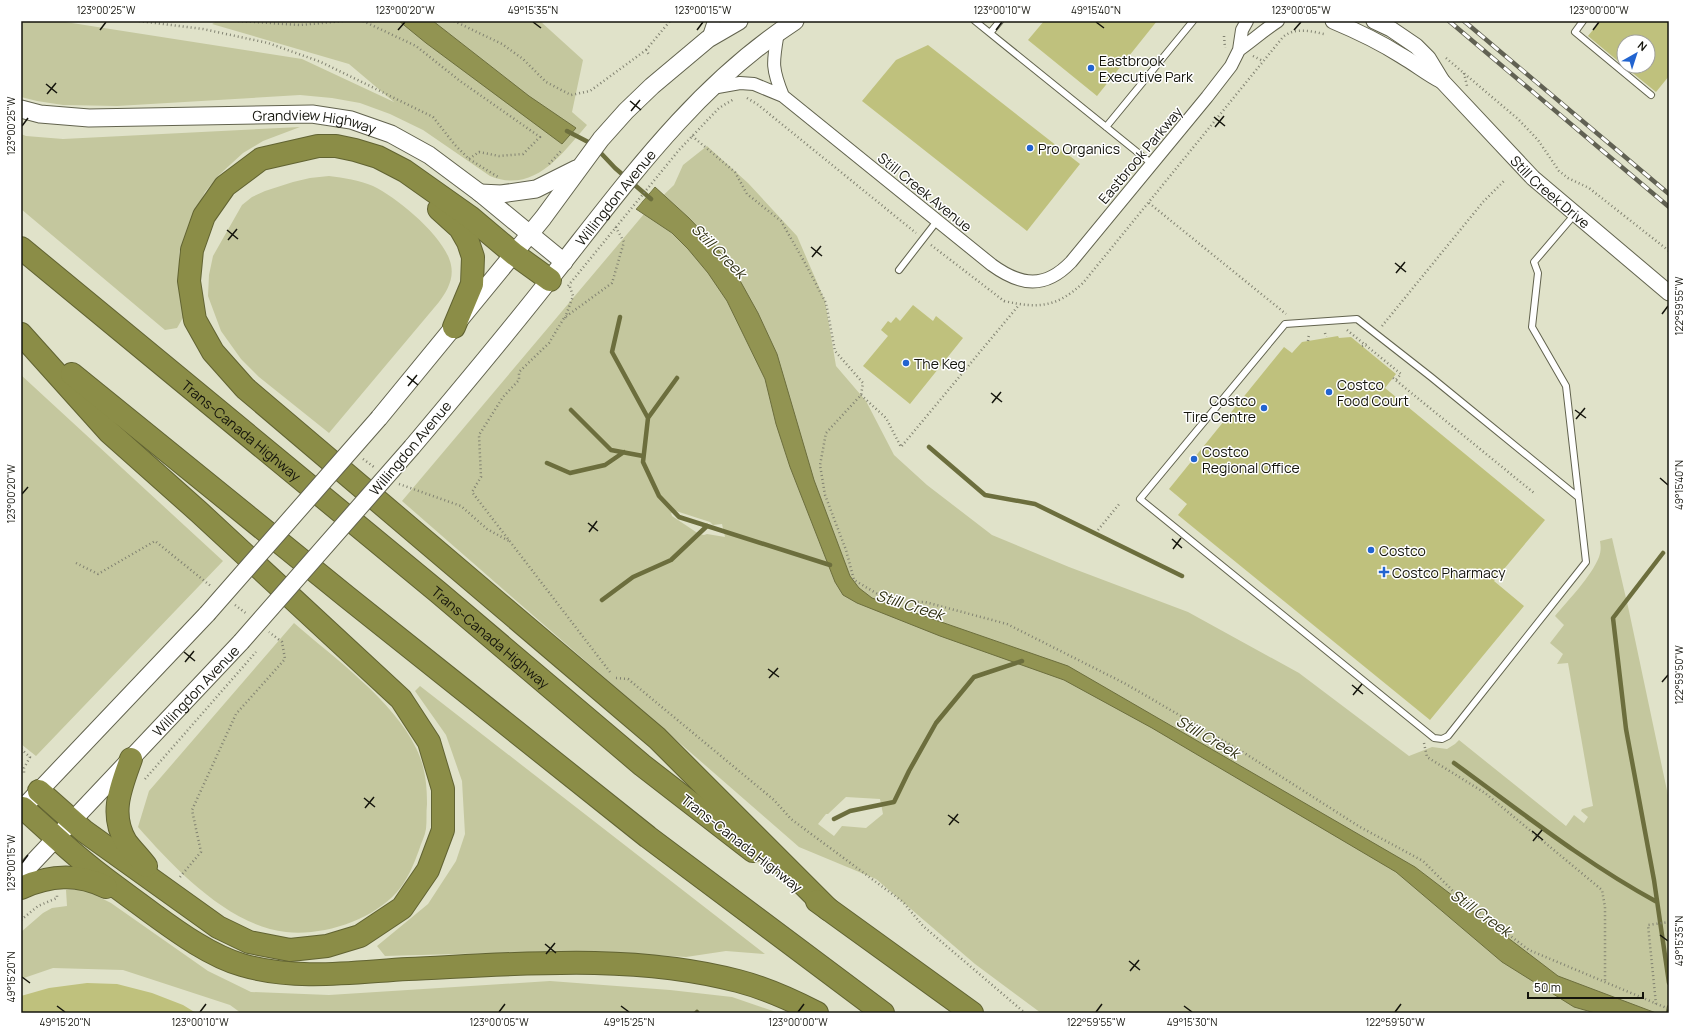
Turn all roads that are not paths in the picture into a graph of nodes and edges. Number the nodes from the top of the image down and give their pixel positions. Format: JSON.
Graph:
{"nodes":[{"id":1,"x":714,"y":21,"type":"edge"},
{"id":2,"x":739,"y":21,"type":"edge"},
{"id":3,"x":795,"y":21,"type":"edge"},
{"id":4,"x":975,"y":21,"type":"edge"},
{"id":5,"x":1000,"y":21,"type":"edge"},
{"id":6,"x":1193,"y":21,"type":"edge"},
{"id":7,"x":1247,"y":21,"type":"edge"},
{"id":8,"x":1278,"y":21,"type":"edge"},
{"id":9,"x":1374,"y":21,"type":"edge"},
{"id":10,"x":1583,"y":21,"type":"edge"},
{"id":11,"x":1331,"y":28,"type":"edge"},
{"id":12,"x":778,"y":32,"type":"junction"},
{"id":13,"x":990,"y":33,"type":"junction"},
{"id":14,"x":708,"y":39,"type":"junction"},
{"id":15,"x":1239,"y":50,"type":"junction"},
{"id":16,"x":1442,"y":81,"type":"junction"},
{"id":17,"x":710,"y":88,"type":"junction"},
{"id":18,"x":1651,"y":95,"type":"dead end"},
{"id":19,"x":783,"y":96,"type":"junction"},
{"id":20,"x":21,"y":109,"type":"edge"},
{"id":21,"x":1106,"y":127,"type":"junction"},
{"id":22,"x":1152,"y":164,"type":"junction"},
{"id":23,"x":580,"y":167,"type":"junction"},
{"id":24,"x":405,"y":171,"type":"junction"},
{"id":25,"x":480,"y":193,"type":"junction"},
{"id":26,"x":1576,"y":214,"type":"junction"},
{"id":27,"x":937,"y":221,"type":"junction"},
{"id":28,"x":531,"y":233,"type":"junction"},
{"id":29,"x":21,"y":248,"type":"edge"},
{"id":30,"x":514,"y":254,"type":"junction"},
{"id":31,"x":564,"y":262,"type":"junction"},
{"id":32,"x":899,"y":270,"type":"dead end"},
{"id":33,"x":1058,"y":274,"type":"joint"},
{"id":34,"x":559,"y":282,"type":"junction"},
{"id":35,"x":1669,"y":293,"type":"edge"},
{"id":36,"x":454,"y":327,"type":"junction"},
{"id":37,"x":21,"y":334,"type":"edge"},
{"id":38,"x":1578,"y":497,"type":"junction"},
{"id":39,"x":131,"y":759,"type":"junction"},
{"id":40,"x":39,"y":791,"type":"junction"},
{"id":41,"x":22,"y":809,"type":"edge"},
{"id":42,"x":71,"y":821,"type":"junction"},
{"id":43,"x":56,"y":837,"type":"junction"},
{"id":44,"x":21,"y":874,"type":"edge"},
{"id":45,"x":21,"y":888,"type":"edge"},
{"id":46,"x":168,"y":891,"type":"junction"},
{"id":47,"x":144,"y":907,"type":"junction"},
{"id":48,"x":828,"y":909,"type":"junction"},
{"id":49,"x":817,"y":1013,"type":"edge"},
{"id":50,"x":883,"y":1013,"type":"edge"},
{"id":51,"x":972,"y":1013,"type":"edge"}],
"edges":[{"from":1,"to":14,"type":"street"},
{"from":2,"to":14,"type":"main road"},
{"from":3,"to":12,"type":"main road","name":"Willingdon Avenue"},
{"from":4,"to":13,"type":"lane"},
{"from":5,"to":13,"type":"lane"},
{"from":6,"to":21,"type":"lane"},
{"from":7,"to":15,"type":"street","name":"Eastbrook Parkway"},
{"from":8,"to":15,"type":"street","name":"Eastbrook Parkway"},
{"from":9,"to":16,"type":"street","name":"Still Creek Drive"},
{"from":10,"to":18,"type":"lane"},
{"from":11,"to":16,"type":"street","name":"Still Creek Drive"},
{"from":12,"to":17,"type":"main road","name":"Willingdon Avenue"},
{"from":12,"to":19,"type":"street","name":"Still Creek Avenue"},
{"from":13,"to":21,"type":"lane"},
{"from":14,"to":23,"type":"main road"},
{"from":15,"to":22,"type":"street","name":"Eastbrook Parkway"},
{"from":16,"to":26,"type":"street","name":"Still Creek Drive"},
{"from":17,"to":19,"type":"street","name":"Still Creek Avenue"},
{"from":17,"to":31,"type":"main road","name":"Willingdon Avenue"},
{"from":19,"to":27,"type":"street","name":"Still Creek Avenue"},
{"from":20,"to":25,"type":"main road","name":"Grandview Highway"},
{"from":21,"to":22,"type":"lane"},
{"from":22,"to":33,"type":"street","name":"Eastbrook Parkway"},
{"from":23,"to":25,"type":"main road"},
{"from":23,"to":28,"type":"main road"},
{"from":24,"to":30,"type":"highway"},
{"from":24,"to":36,"type":"highway"},
{"from":24,"to":48,"type":"highway"},
{"from":25,"to":28,"type":"main road","name":"Grandview Highway"},
{"from":26,"to":35,"type":"street","name":"Still Creek Drive"},
{"from":26,"to":38,"type":"lane"},
{"from":27,"to":32,"type":"lane"},
{"from":27,"to":33,"type":"street","name":"Still Creek Avenue"},
{"from":28,"to":30,"type":"main road"},
{"from":28,"to":31,"type":"main road","name":"Grandview Highway"},
{"from":29,"to":48,"type":"highway","name":"Trans-Canada Highway"},
{"from":30,"to":34,"type":"highway"},
{"from":30,"to":36,"type":"main road"},
{"from":31,"to":34,"type":"main road","name":"Willingdon Avenue"},
{"from":34,"to":39,"type":"main road","name":"Willingdon Avenue","bridge":true},
{"from":36,"to":40,"type":"main road","bridge":true},
{"from":37,"to":46,"type":"highway"},
{"from":37,"to":50,"type":"highway"},
{"from":38,"to":38,"type":"lane"},
{"from":39,"to":42,"type":"main road","name":"Willingdon Avenue"},
{"from":39,"to":46,"type":"highway"},
{"from":40,"to":41,"type":"main road"},
{"from":40,"to":42,"type":"highway"},
{"from":41,"to":43,"type":"highway"},
{"from":42,"to":43,"type":"main road","name":"Willingdon Avenue"},
{"from":42,"to":46,"type":"highway"},
{"from":43,"to":44,"type":"main road","name":"Willingdon Avenue"},
{"from":43,"to":47,"type":"highway"},
{"from":45,"to":47,"type":"highway"},
{"from":47,"to":49,"type":"highway"},
{"from":48,"to":51,"type":"highway","name":"Trans-Canada Highway"}]}
